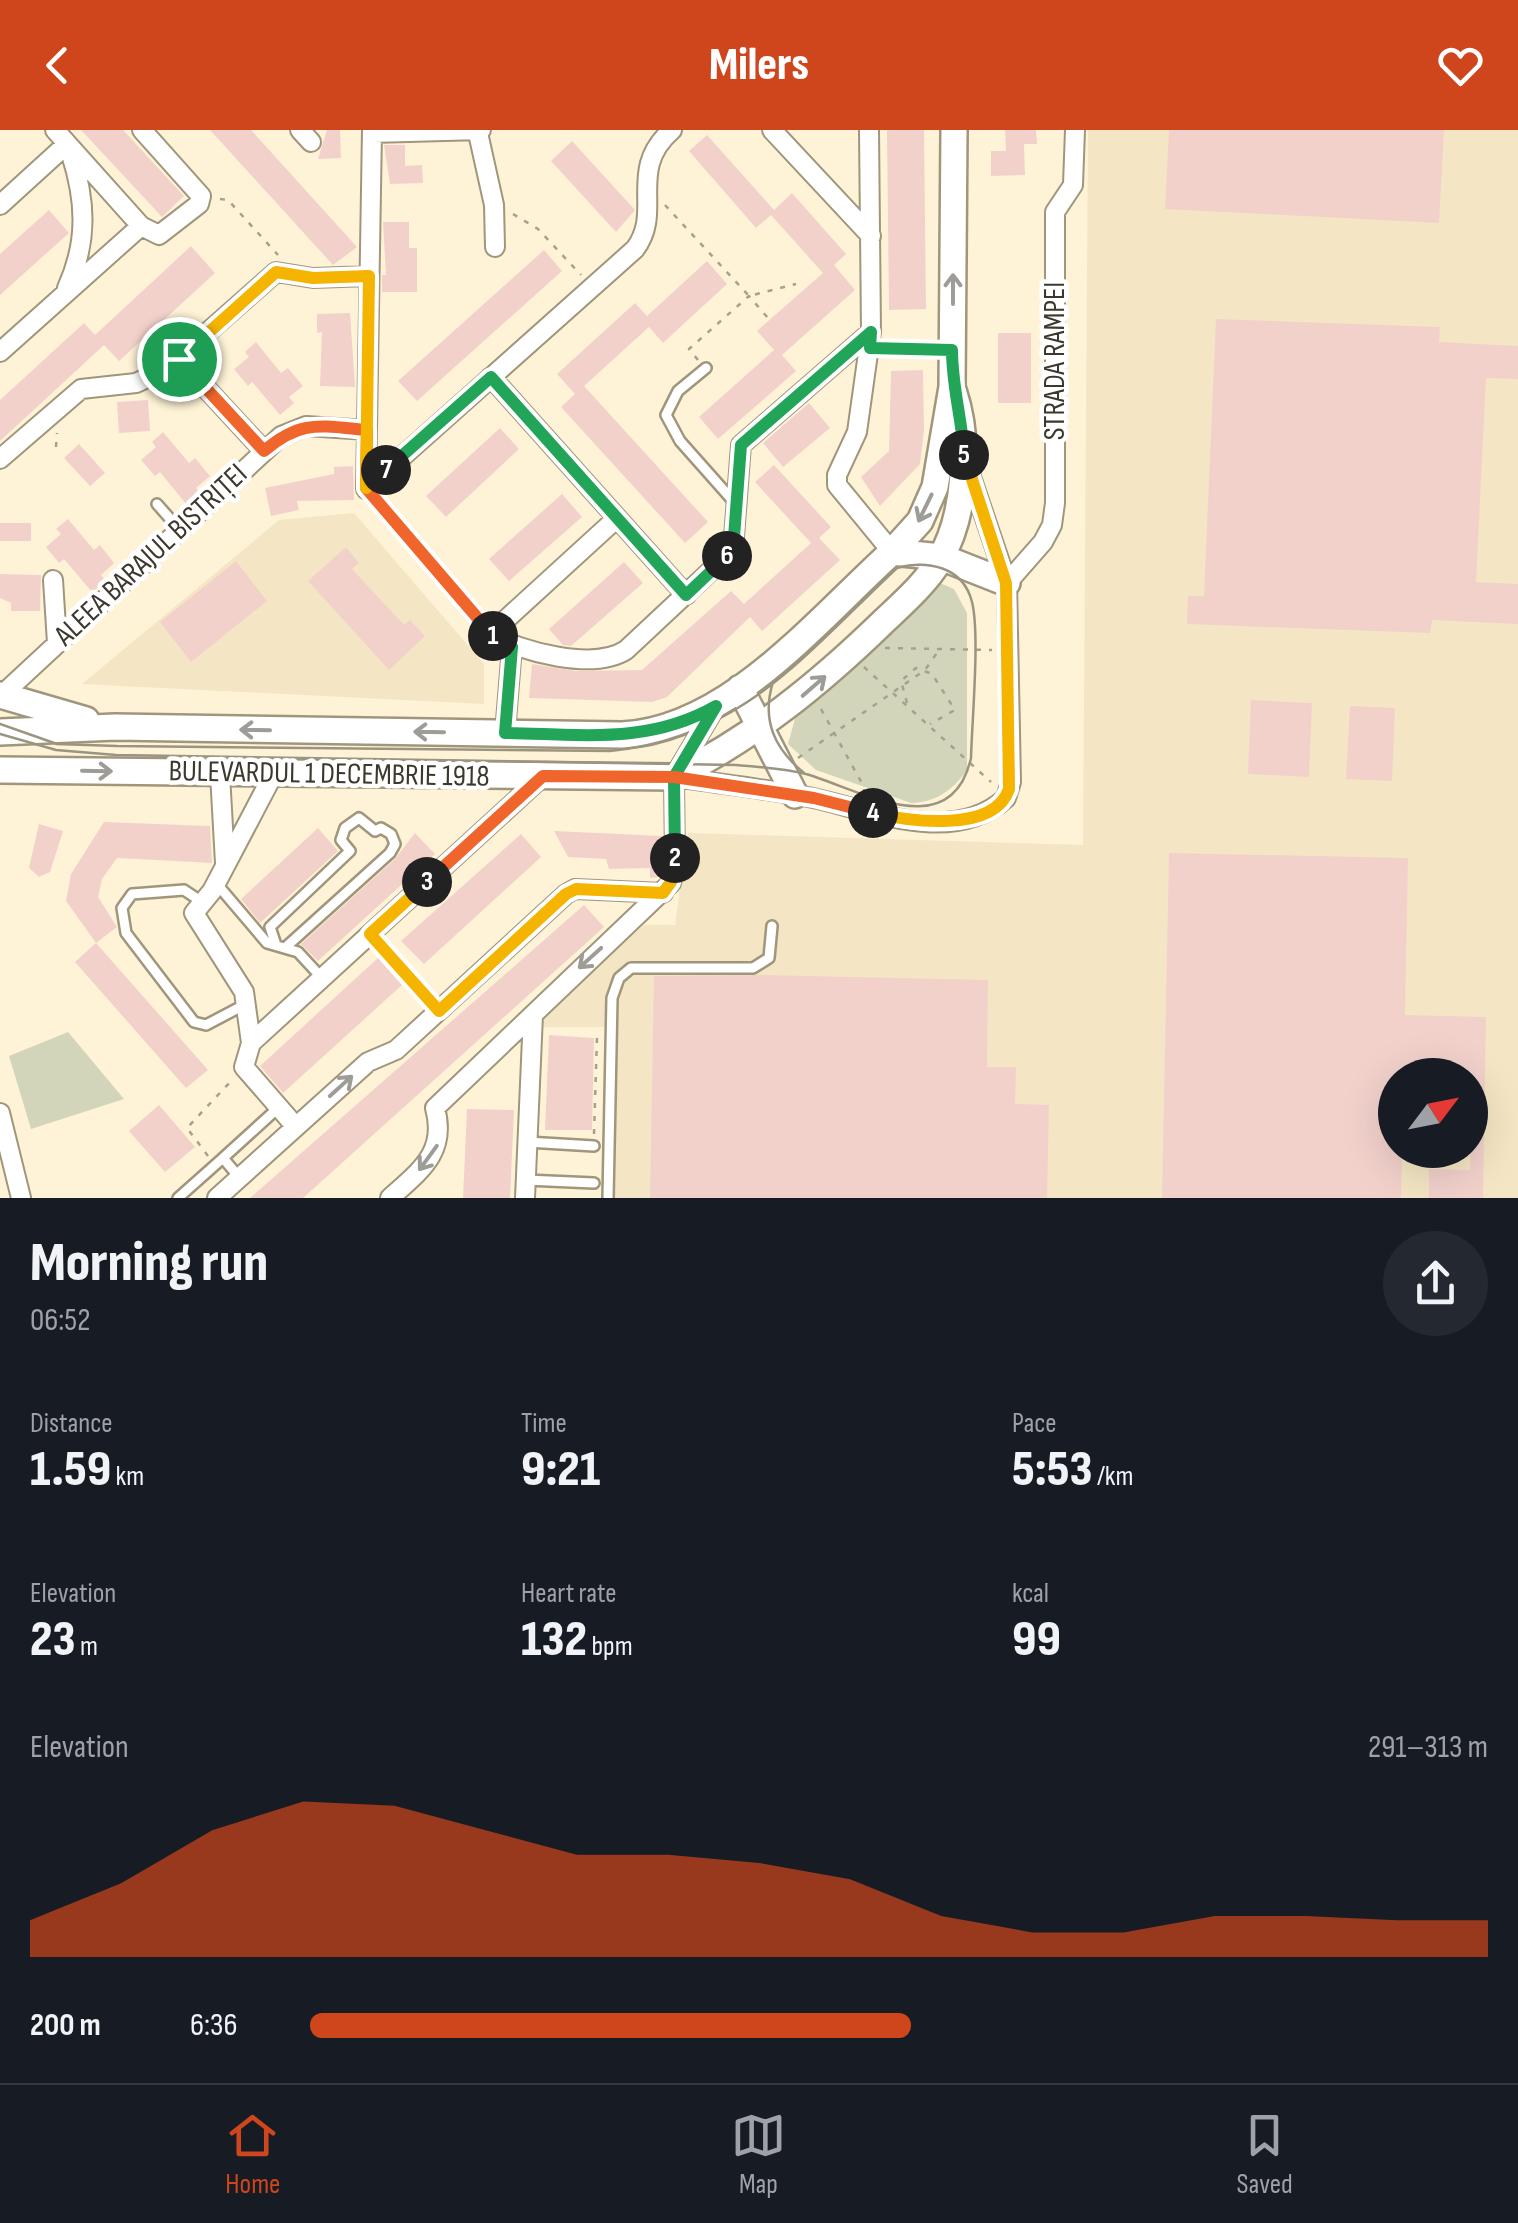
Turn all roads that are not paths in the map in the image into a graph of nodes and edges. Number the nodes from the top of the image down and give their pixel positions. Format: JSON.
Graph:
{"nodes":[{"id":1,"x":142,"y":130,"type":"edge"},
{"id":2,"x":672,"y":130,"type":"edge"},
{"id":3,"x":772,"y":130,"type":"edge"},
{"id":4,"x":869,"y":130,"type":"edge"},
{"id":5,"x":954,"y":130,"type":"edge"},
{"id":6,"x":1074,"y":130,"type":"edge"},
{"id":7,"x":372,"y":132,"type":"edge"},
{"id":8,"x":480,"y":132,"type":"edge"},
{"id":9,"x":61,"y":137,"type":"edge"},
{"id":10,"x":0,"y":205,"type":"edge"},
{"id":11,"x":141,"y":226,"type":"junction"},
{"id":12,"x":870,"y":236,"type":"junction"},
{"id":13,"x":496,"y":246,"type":"dead end"},
{"id":14,"x":369,"y":276,"type":"junction"},
{"id":15,"x":64,"y":294,"type":"junction"},
{"id":16,"x":870,"y":340,"type":"junction"},
{"id":17,"x":0,"y":352,"type":"edge"},
{"id":18,"x":179,"y":359,"type":"junction"},
{"id":19,"x":706,"y":368,"type":"road end"},
{"id":20,"x":491,"y":377,"type":"junction"},
{"id":21,"x":952,"y":387,"type":"junction"},
{"id":22,"x":367,"y":430,"type":"junction"},
{"id":23,"x":264,"y":451,"type":"junction"},
{"id":24,"x":964,"y":455,"type":"junction"},
{"id":25,"x":0,"y":460,"type":"edge"},
{"id":26,"x":157,"y":504,"type":"dead end"},
{"id":27,"x":736,"y":505,"type":"junction"},
{"id":28,"x":617,"y":518,"type":"junction"},
{"id":29,"x":180,"y":529,"type":"junction"},
{"id":30,"x":892,"y":552,"type":"junction"},
{"id":31,"x":942,"y":557,"type":"junction"},
{"id":32,"x":53,"y":580,"type":"dead end"},
{"id":33,"x":1006,"y":583,"type":"junction"},
{"id":34,"x":686,"y":595,"type":"junction"},
{"id":35,"x":56,"y":642,"type":"junction"},
{"id":36,"x":512,"y":647,"type":"junction"},
{"id":37,"x":740,"y":688,"type":"junction"},
{"id":38,"x":1,"y":695,"type":"edge"},
{"id":39,"x":716,"y":706,"type":"junction"},
{"id":40,"x":115,"y":728,"type":"junction"},
{"id":41,"x":759,"y":729,"type":"junction"},
{"id":42,"x":0,"y":732,"type":"edge"},
{"id":43,"x":505,"y":733,"type":"junction"},
{"id":44,"x":0,"y":770,"type":"edge"},
{"id":45,"x":274,"y":773,"type":"junction"},
{"id":46,"x":220,"y":774,"type":"junction"},
{"id":47,"x":543,"y":776,"type":"junction"},
{"id":48,"x":674,"y":777,"type":"junction"},
{"id":49,"x":795,"y":795,"type":"junction"},
{"id":50,"x":221,"y":875,"type":"junction"},
{"id":51,"x":663,"y":893,"type":"junction"},
{"id":52,"x":202,"y":902,"type":"junction"},
{"id":53,"x":772,"y":926,"type":"dead end"},
{"id":54,"x":370,"y":934,"type":"junction"},
{"id":55,"x":276,"y":946,"type":"junction"},
{"id":56,"x":288,"y":946,"type":"junction"},
{"id":57,"x":322,"y":978,"type":"junction"},
{"id":58,"x":248,"y":1002,"type":"junction"},
{"id":59,"x":439,"y":1011,"type":"junction"},
{"id":60,"x":533,"y":1015,"type":"junction"},
{"id":61,"x":252,"y":1043,"type":"junction"},
{"id":62,"x":278,"y":1108,"type":"junction"},
{"id":63,"x":0,"y":1113,"type":"edge"},
{"id":64,"x":296,"y":1127,"type":"junction"},
{"id":65,"x":528,"y":1142,"type":"junction"},
{"id":66,"x":594,"y":1146,"type":"road end"},
{"id":67,"x":219,"y":1161,"type":"junction"},
{"id":68,"x":239,"y":1177,"type":"junction"},
{"id":69,"x":18,"y":1178,"type":"junction"},
{"id":70,"x":594,"y":1184,"type":"dead end"},
{"id":71,"x":526,"y":1189,"type":"edge"},
{"id":72,"x":21,"y":1198,"type":"edge"},
{"id":73,"x":35,"y":1198,"type":"edge"},
{"id":74,"x":178,"y":1198,"type":"edge"},
{"id":75,"x":217,"y":1198,"type":"edge"},
{"id":76,"x":390,"y":1198,"type":"edge"},
{"id":77,"x":608,"y":1198,"type":"edge"}],
"edges":[{"from":1,"to":11,"type":"street"},
{"from":2,"to":20,"type":"street"},
{"from":3,"to":12,"type":"street"},
{"from":4,"to":12,"type":"street"},
{"from":21,"to":5,"type":"main road","name":"BULEVARDUL 1 DECEMBRIE 1918","one_way":true},
{"from":6,"to":33,"type":"street","name":"STRADA RAMPEI"},
{"from":7,"to":8,"type":"street"},
{"from":7,"to":14,"type":"street"},
{"from":8,"to":13,"type":"street"},
{"from":9,"to":10,"type":"street"},
{"from":9,"to":11,"type":"street"},
{"from":9,"to":15,"type":"street"},
{"from":11,"to":15,"type":"street"},
{"from":12,"to":16,"type":"street"},
{"from":14,"to":18,"type":"street"},
{"from":14,"to":22,"type":"street"},
{"from":15,"to":17,"type":"street"},
{"from":16,"to":27,"type":"street"},
{"from":16,"to":30,"type":"street"},
{"from":18,"to":23,"type":"street"},
{"from":18,"to":25,"type":"street"},
{"from":19,"to":27,"type":"lane"},
{"from":20,"to":22,"type":"street"},
{"from":20,"to":28,"type":"street"},
{"from":21,"to":24,"type":"main road","name":"BULEVARDUL 1 DECEMBRIE 1918"},
{"from":21,"to":30,"type":"main road","name":"BULEVARDUL 1 DECEMBRIE 1918","one_way":true},
{"from":22,"to":23,"type":"street","name":"ALEEA BARAJUL BISTRIȚEI"},
{"from":23,"to":29,"type":"street","name":"ALEEA BARAJUL BISTRIȚEI"},
{"from":24,"to":31,"type":"main road","name":"BULEVARDUL 1 DECEMBRIE 1918"},
{"from":24,"to":33,"type":"street"},
{"from":26,"to":29,"type":"lane"},
{"from":27,"to":34,"type":"street"},
{"from":28,"to":34,"type":"street"},
{"from":28,"to":36,"type":"street"},
{"from":29,"to":35,"type":"street","name":"ALEEA BARAJUL BISTRIȚEI"},
{"from":30,"to":31,"type":"main road"},
{"from":30,"to":37,"type":"main road","name":"BULEVARDUL 1 DECEMBRIE 1918"},
{"from":31,"to":33,"type":"main road"},
{"from":41,"to":31,"type":"main road","name":"BULEVARDUL 1 DECEMBRIE 1918","one_way":true},
{"from":32,"to":35,"type":"street"},
{"from":33,"to":49,"type":"street"},
{"from":34,"to":36,"type":"street"},
{"from":35,"to":38,"type":"street","name":"ALEEA BARAJUL BISTRIȚEI"},
{"from":36,"to":43,"type":"street"},
{"from":37,"to":39,"type":"main road","name":"BULEVARDUL 1 DECEMBRIE 1918"},
{"from":37,"to":41,"type":"main road"},
{"from":38,"to":40,"type":"main road"},
{"from":39,"to":43,"type":"main road","name":"BULEVARDUL 1 DECEMBRIE 1918"},
{"from":39,"to":48,"type":"street"},
{"from":40,"to":42,"type":"main road","name":"BULEVARDUL 1 DECEMBRIE 1918"},
{"from":43,"to":40,"type":"main road","name":"BULEVARDUL 1 DECEMBRIE 1918","one_way":true},
{"from":41,"to":48,"type":"main road","name":"BULEVARDUL 1 DECEMBRIE 1918"},
{"from":41,"to":49,"type":"main road"},
{"from":44,"to":46,"type":"main road","name":"BULEVARDUL 1 DECEMBRIE 1918","one_way":true},
{"from":45,"to":46,"type":"main road","name":"BULEVARDUL 1 DECEMBRIE 1918"},
{"from":45,"to":47,"type":"main road","name":"BULEVARDUL 1 DECEMBRIE 1918"},
{"from":45,"to":50,"type":"street"},
{"from":46,"to":50,"type":"street"},
{"from":47,"to":48,"type":"main road","name":"BULEVARDUL 1 DECEMBRIE 1918"},
{"from":47,"to":54,"type":"street"},
{"from":48,"to":49,"type":"street"},
{"from":48,"to":51,"type":"street"},
{"from":50,"to":52,"type":"street"},
{"from":50,"to":55,"type":"lane"},
{"from":51,"to":59,"type":"street"},
{"from":51,"to":60,"type":"street","one_way":true},
{"from":52,"to":58,"type":"street"},
{"from":52,"to":58,"type":"lane"},
{"from":53,"to":77,"type":"lane"},
{"from":54,"to":57,"type":"street"},
{"from":54,"to":59,"type":"lane"},
{"from":55,"to":56,"type":"lane"},
{"from":55,"to":56,"type":"lane"},
{"from":56,"to":57,"type":"lane"},
{"from":57,"to":61,"type":"street"},
{"from":58,"to":61,"type":"street"},
{"from":64,"to":59,"type":"street","one_way":true},
{"from":60,"to":65,"type":"street"},
{"from":60,"to":76,"type":"street","one_way":true},
{"from":61,"to":62,"type":"street"},
{"from":62,"to":64,"type":"street"},
{"from":62,"to":67,"type":"lane"},
{"from":63,"to":69,"type":"street"},
{"from":64,"to":68,"type":"street"},
{"from":65,"to":66,"type":"lane"},
{"from":65,"to":71,"type":"street"},
{"from":67,"to":68,"type":"lane"},
{"from":67,"to":74,"type":"lane"},
{"from":68,"to":75,"type":"street"},
{"from":69,"to":72,"type":"street"},
{"from":69,"to":73,"type":"street"},
{"from":70,"to":71,"type":"lane"}]}
